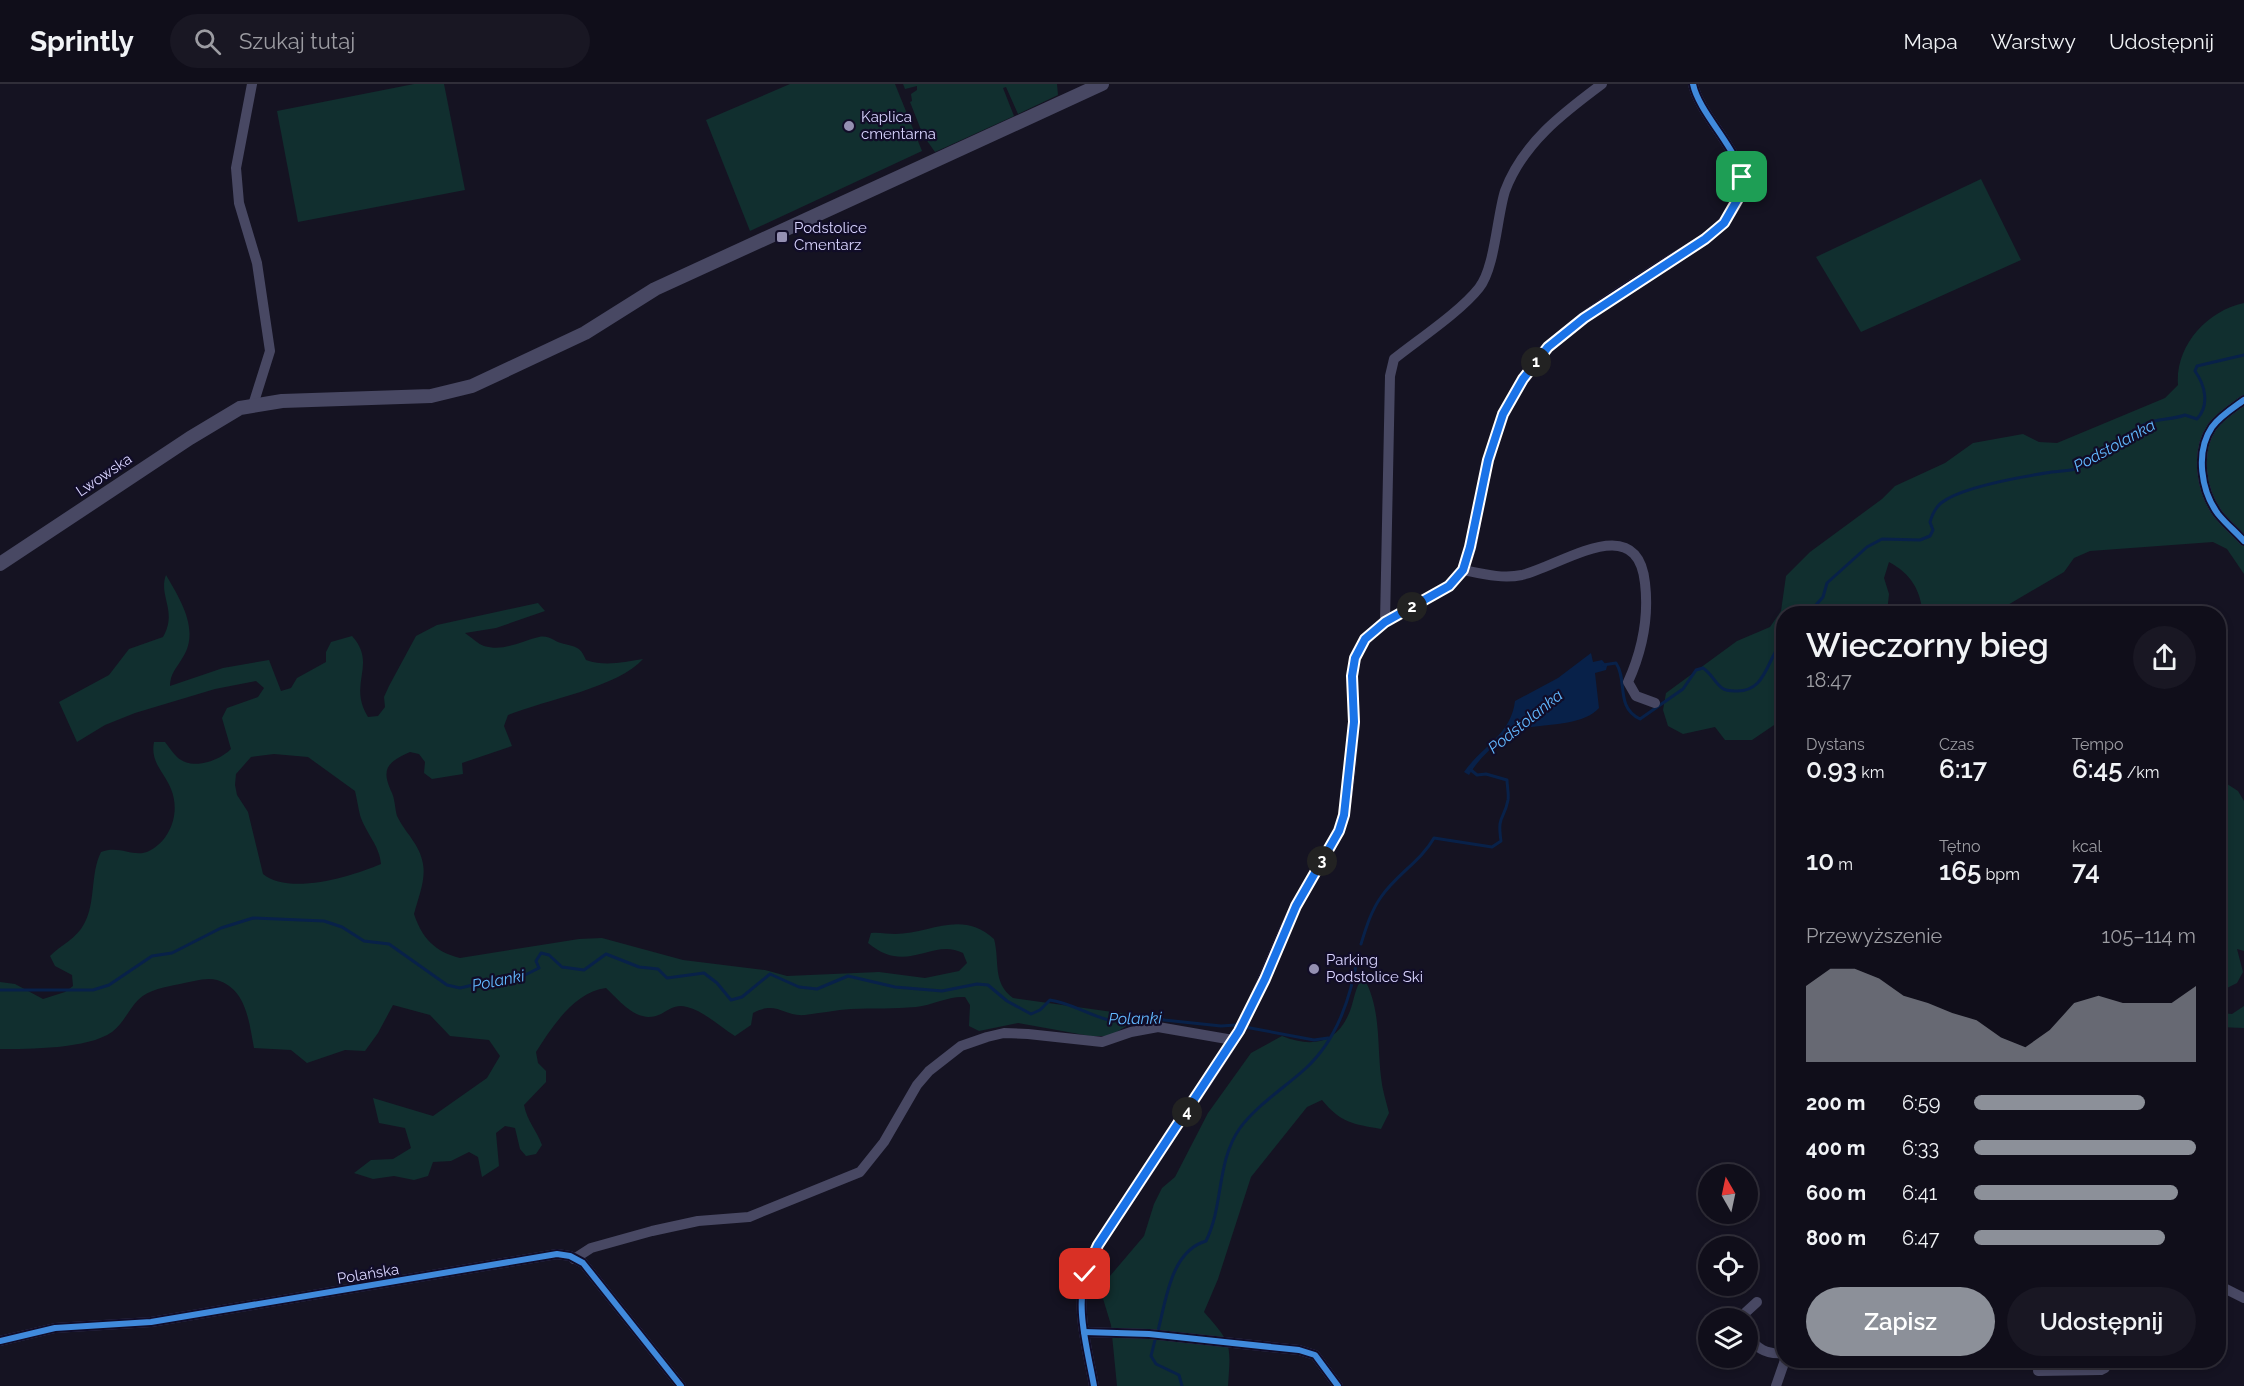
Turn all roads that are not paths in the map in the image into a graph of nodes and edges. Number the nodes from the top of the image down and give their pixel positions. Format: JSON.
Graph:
{"nodes":[{"id":1,"x":252,"y":84,"type":"edge"},
{"id":2,"x":1102,"y":84,"type":"edge"},
{"id":3,"x":1602,"y":84,"type":"edge"},
{"id":4,"x":1693,"y":84,"type":"edge"},
{"id":5,"x":2244,"y":400,"type":"edge"},
{"id":6,"x":253,"y":405,"type":"junction"},
{"id":7,"x":2244,"y":541,"type":"edge"},
{"id":8,"x":0,"y":564,"type":"edge"},
{"id":9,"x":1463,"y":570,"type":"junction"},
{"id":10,"x":1385,"y":622,"type":"junction"},
{"id":11,"x":1655,"y":703,"type":"dead end"},
{"id":12,"x":1233,"y":1040,"type":"junction"},
{"id":13,"x":574,"y":1259,"type":"junction"},
{"id":14,"x":2226,"y":1289,"type":"edge"},
{"id":15,"x":2244,"y":1298,"type":"edge"},
{"id":16,"x":1757,"y":1302,"type":"dead end"},
{"id":17,"x":1750,"y":1308,"type":"edge"},
{"id":18,"x":1084,"y":1332,"type":"junction"},
{"id":19,"x":0,"y":1341,"type":"edge"},
{"id":20,"x":1758,"y":1348,"type":"edge"},
{"id":21,"x":1776,"y":1353,"type":"edge"},
{"id":22,"x":1782,"y":1368,"type":"edge"},
{"id":23,"x":2105,"y":1368,"type":"edge"},
{"id":24,"x":2038,"y":1371,"type":"dead end"},
{"id":25,"x":681,"y":1386,"type":"edge"},
{"id":26,"x":1094,"y":1386,"type":"edge"},
{"id":27,"x":1338,"y":1386,"type":"edge"},
{"id":28,"x":1776,"y":1386,"type":"edge"}],
"edges":[{"from":1,"to":6,"type":"street"},
{"from":2,"to":6,"type":"street","name":"Lwowska"},
{"from":3,"to":10,"type":"street"},
{"from":4,"to":9,"type":"street"},
{"from":5,"to":7,"type":"street"},
{"from":6,"to":8,"type":"street","name":"Lwowska"},
{"from":9,"to":10,"type":"street"},
{"from":9,"to":11,"type":"street"},
{"from":10,"to":12,"type":"street"},
{"from":12,"to":13,"type":"street"},
{"from":12,"to":18,"type":"street"},
{"from":13,"to":19,"type":"street","name":"Polańska"},
{"from":13,"to":25,"type":"street"},
{"from":14,"to":15,"type":"street"},
{"from":16,"to":17,"type":"street"},
{"from":18,"to":26,"type":"street"},
{"from":18,"to":27,"type":"street"},
{"from":20,"to":21,"type":"street"},
{"from":22,"to":28,"type":"street"},
{"from":23,"to":24,"type":"street"}]}
